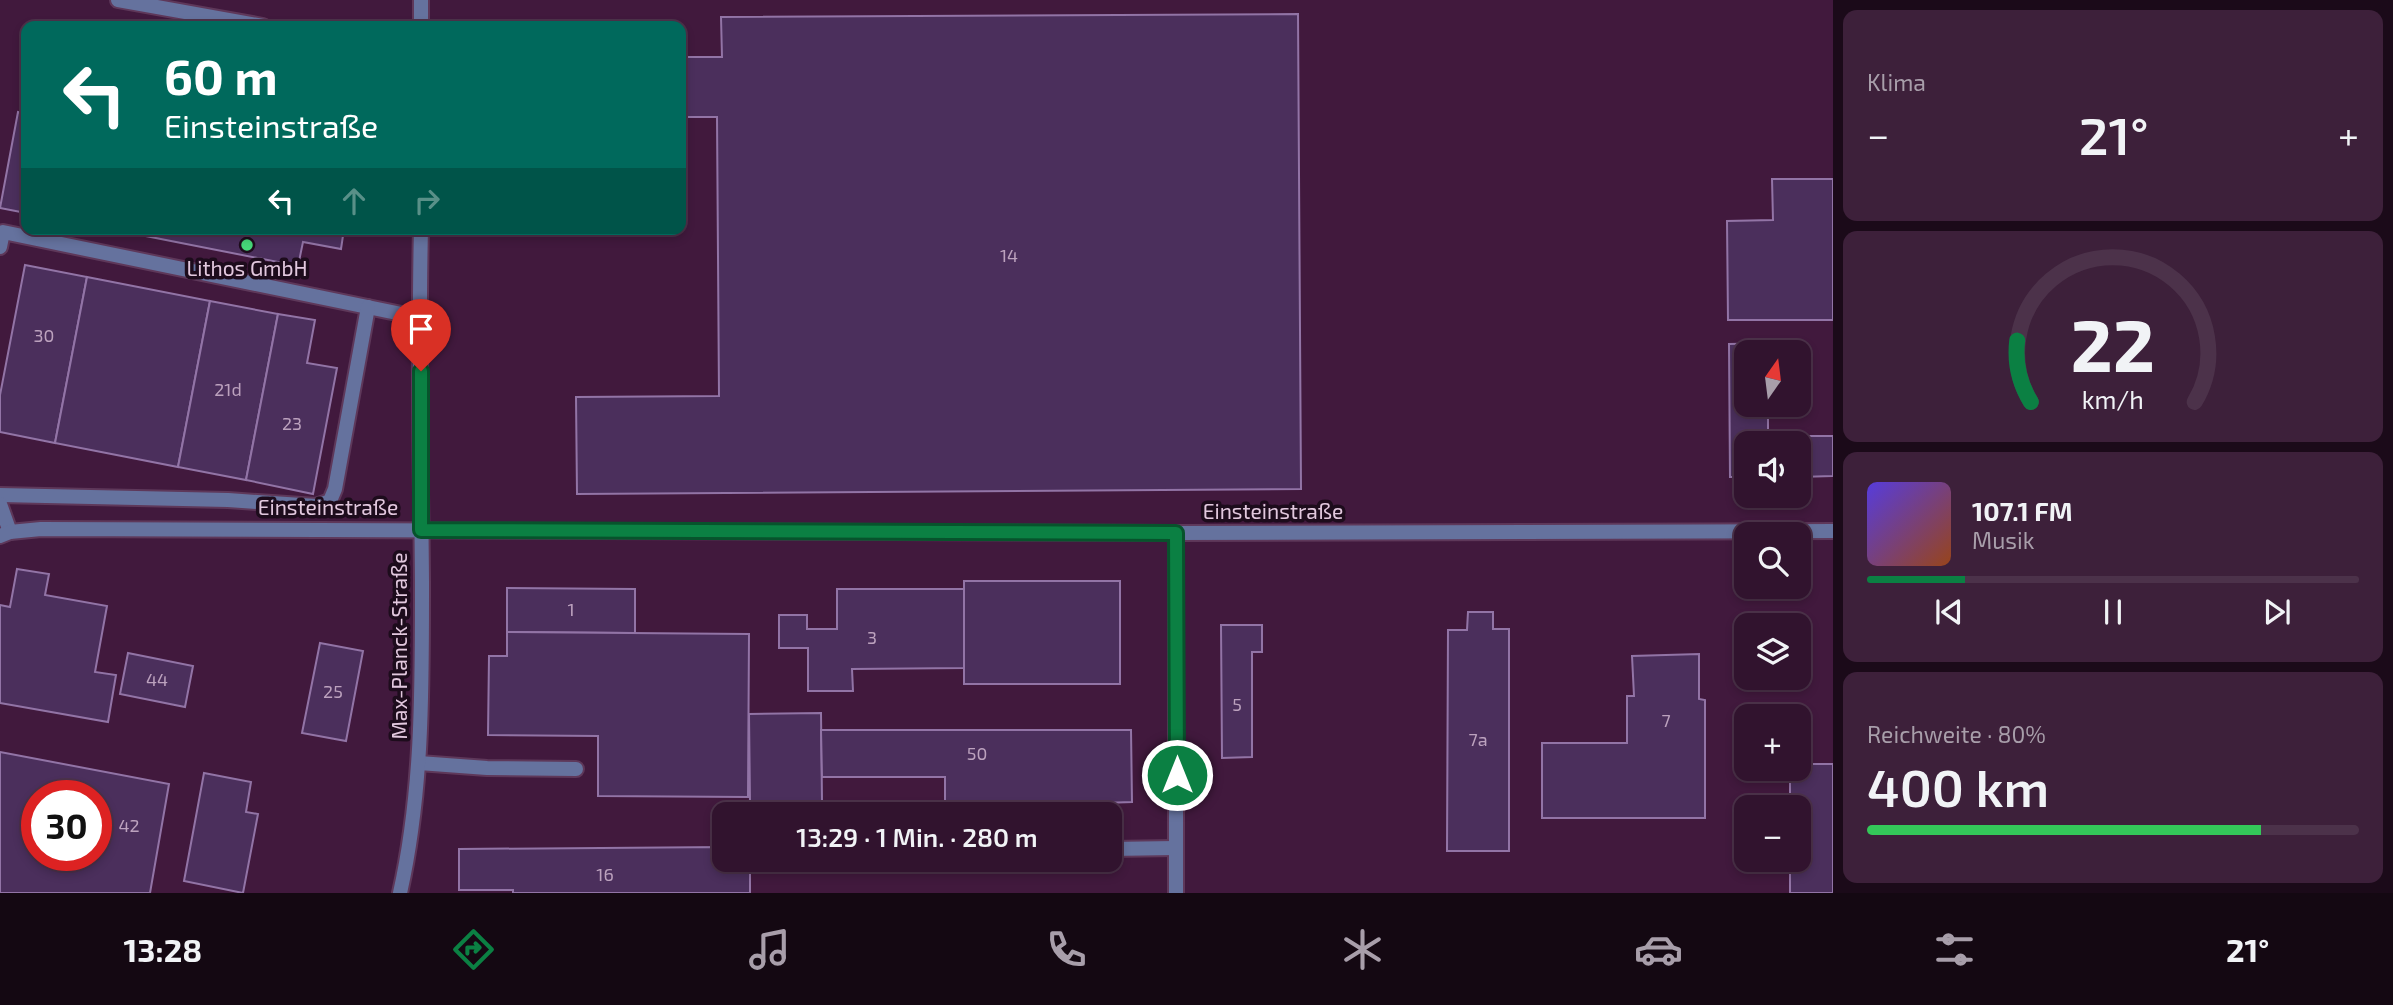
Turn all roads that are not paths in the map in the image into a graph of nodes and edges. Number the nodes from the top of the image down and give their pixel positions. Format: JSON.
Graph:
{"nodes":[{"id":1,"x":118,"y":0,"type":"edge"},
{"id":2,"x":421,"y":0,"type":"edge"},
{"id":3,"x":235,"y":21,"type":"edge"},
{"id":4,"x":421,"y":21,"type":"edge"},
{"id":5,"x":421,"y":235,"type":"edge"},
{"id":6,"x":0,"y":247,"type":"edge"},
{"id":7,"x":368,"y":307,"type":"junction"},
{"id":8,"x":421,"y":318,"type":"junction"},
{"id":9,"x":0,"y":495,"type":"edge"},
{"id":10,"x":0,"y":504,"type":"edge"},
{"id":11,"x":421,"y":530,"type":"junction"},
{"id":12,"x":1833,"y":531,"type":"edge"},
{"id":13,"x":1176,"y":533,"type":"junction"},
{"id":14,"x":5,"y":534,"type":"edge"},
{"id":15,"x":419,"y":763,"type":"junction"},
{"id":16,"x":576,"y":769,"type":"dead end"},
{"id":17,"x":1175,"y":848,"type":"junction"},
{"id":18,"x":1122,"y":849,"type":"edge"},
{"id":19,"x":400,"y":893,"type":"edge"},
{"id":20,"x":1176,"y":893,"type":"edge"}],
"edges":[{"from":1,"to":3,"type":"street"},
{"from":2,"to":4,"type":"street"},
{"from":5,"to":8,"type":"street","name":"Max-Planck-Straße"},
{"from":6,"to":7,"type":"street"},
{"from":7,"to":8,"type":"street"},
{"from":7,"to":9,"type":"street"},
{"from":8,"to":11,"type":"street","name":"Max-Planck-Straße"},
{"from":10,"to":14,"type":"street"},
{"from":11,"to":13,"type":"street","name":"Einsteinstraße"},
{"from":11,"to":14,"type":"street","name":"Einsteinstraße"},
{"from":11,"to":15,"type":"street","name":"Max-Planck-Straße"},
{"from":12,"to":13,"type":"street","name":"Einsteinstraße"},
{"from":13,"to":17,"type":"street"},
{"from":15,"to":16,"type":"street"},
{"from":15,"to":19,"type":"street","name":"Max-Planck-Straße"},
{"from":17,"to":18,"type":"street"},
{"from":17,"to":20,"type":"street"}]}
